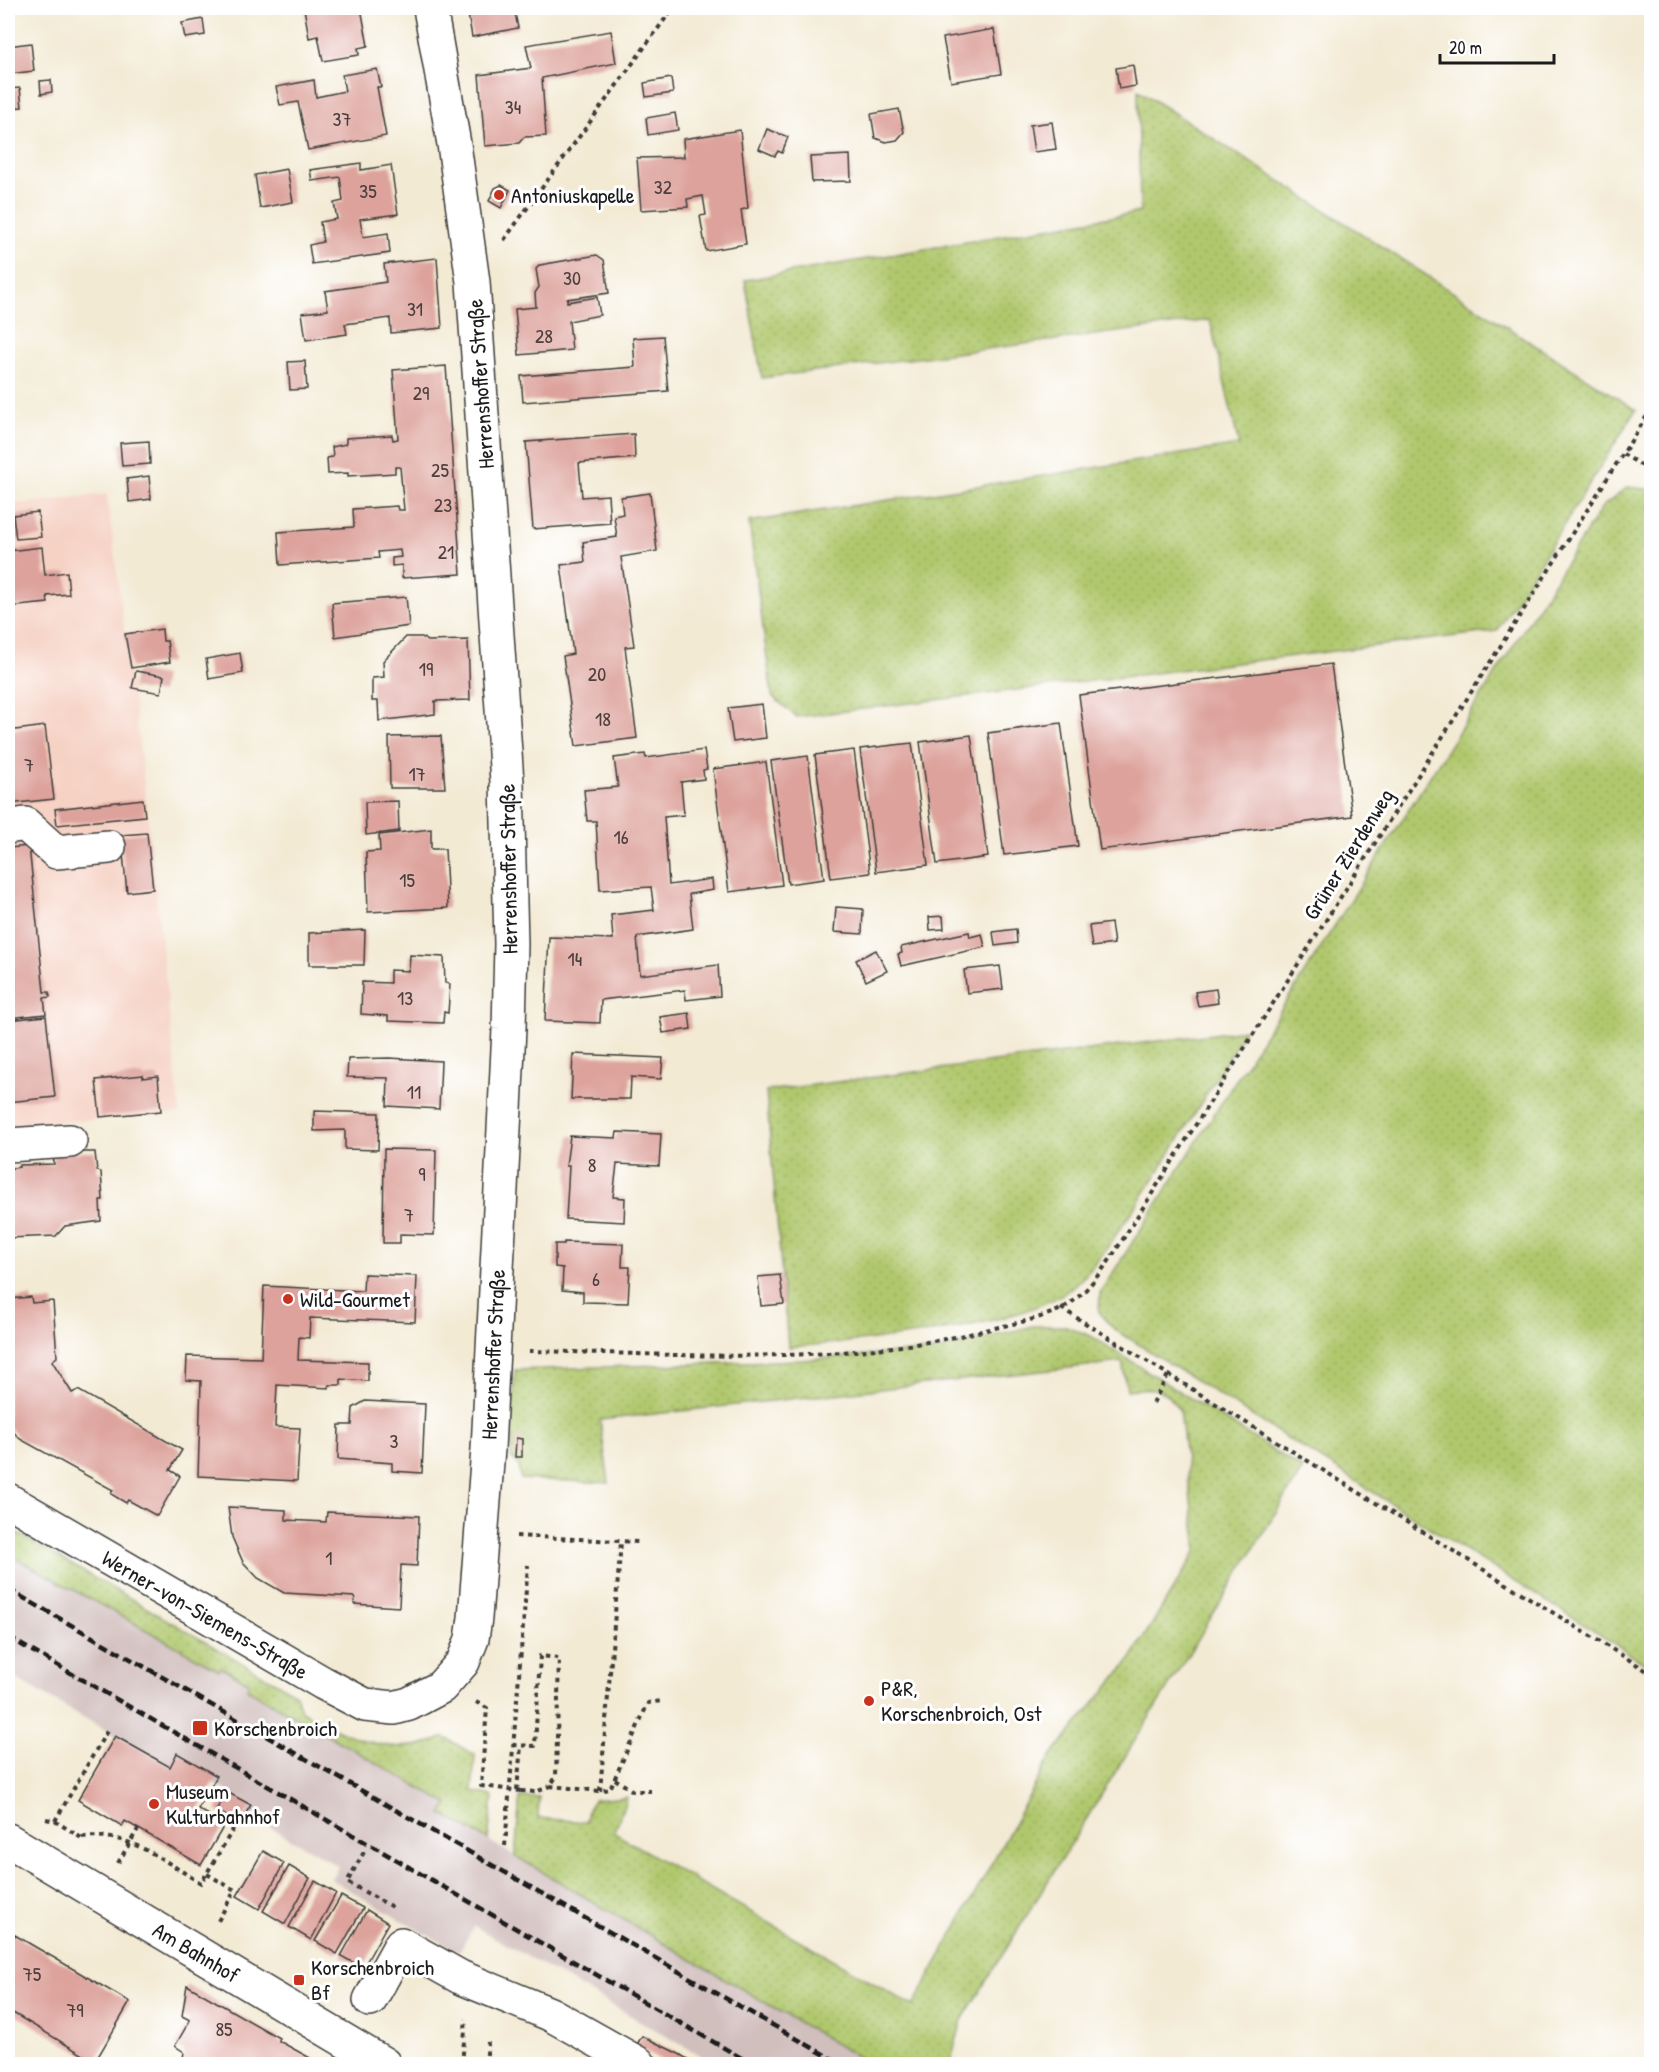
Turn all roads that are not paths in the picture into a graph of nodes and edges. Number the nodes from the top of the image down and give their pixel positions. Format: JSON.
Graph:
{"nodes":[{"id":1,"x":430,"y":8,"type":"edge"},
{"id":2,"x":8,"y":827,"type":"edge"},
{"id":3,"x":109,"y":846,"type":"dead end"},
{"id":4,"x":70,"y":1141,"type":"dead end"},
{"id":5,"x":8,"y":1145,"type":"edge"},
{"id":6,"x":8,"y":1500,"type":"edge"},
{"id":7,"x":410,"y":1704,"type":"joint"},
{"id":8,"x":8,"y":1840,"type":"edge"},
{"id":9,"x":370,"y":2000,"type":"dead end"},
{"id":10,"x":384,"y":2064,"type":"edge"},
{"id":11,"x":639,"y":2064,"type":"edge"}],
"edges":[{"from":1,"to":7,"type":"street","name":"Herrenshoffer Straße"},
{"from":2,"to":3,"type":"street"},
{"from":4,"to":5,"type":"street"},
{"from":6,"to":7,"type":"street","name":"Werner-von-Siemens-Straße"},
{"from":8,"to":10,"type":"street","name":"Am Bahnhof"},
{"from":9,"to":11,"type":"street"}]}
